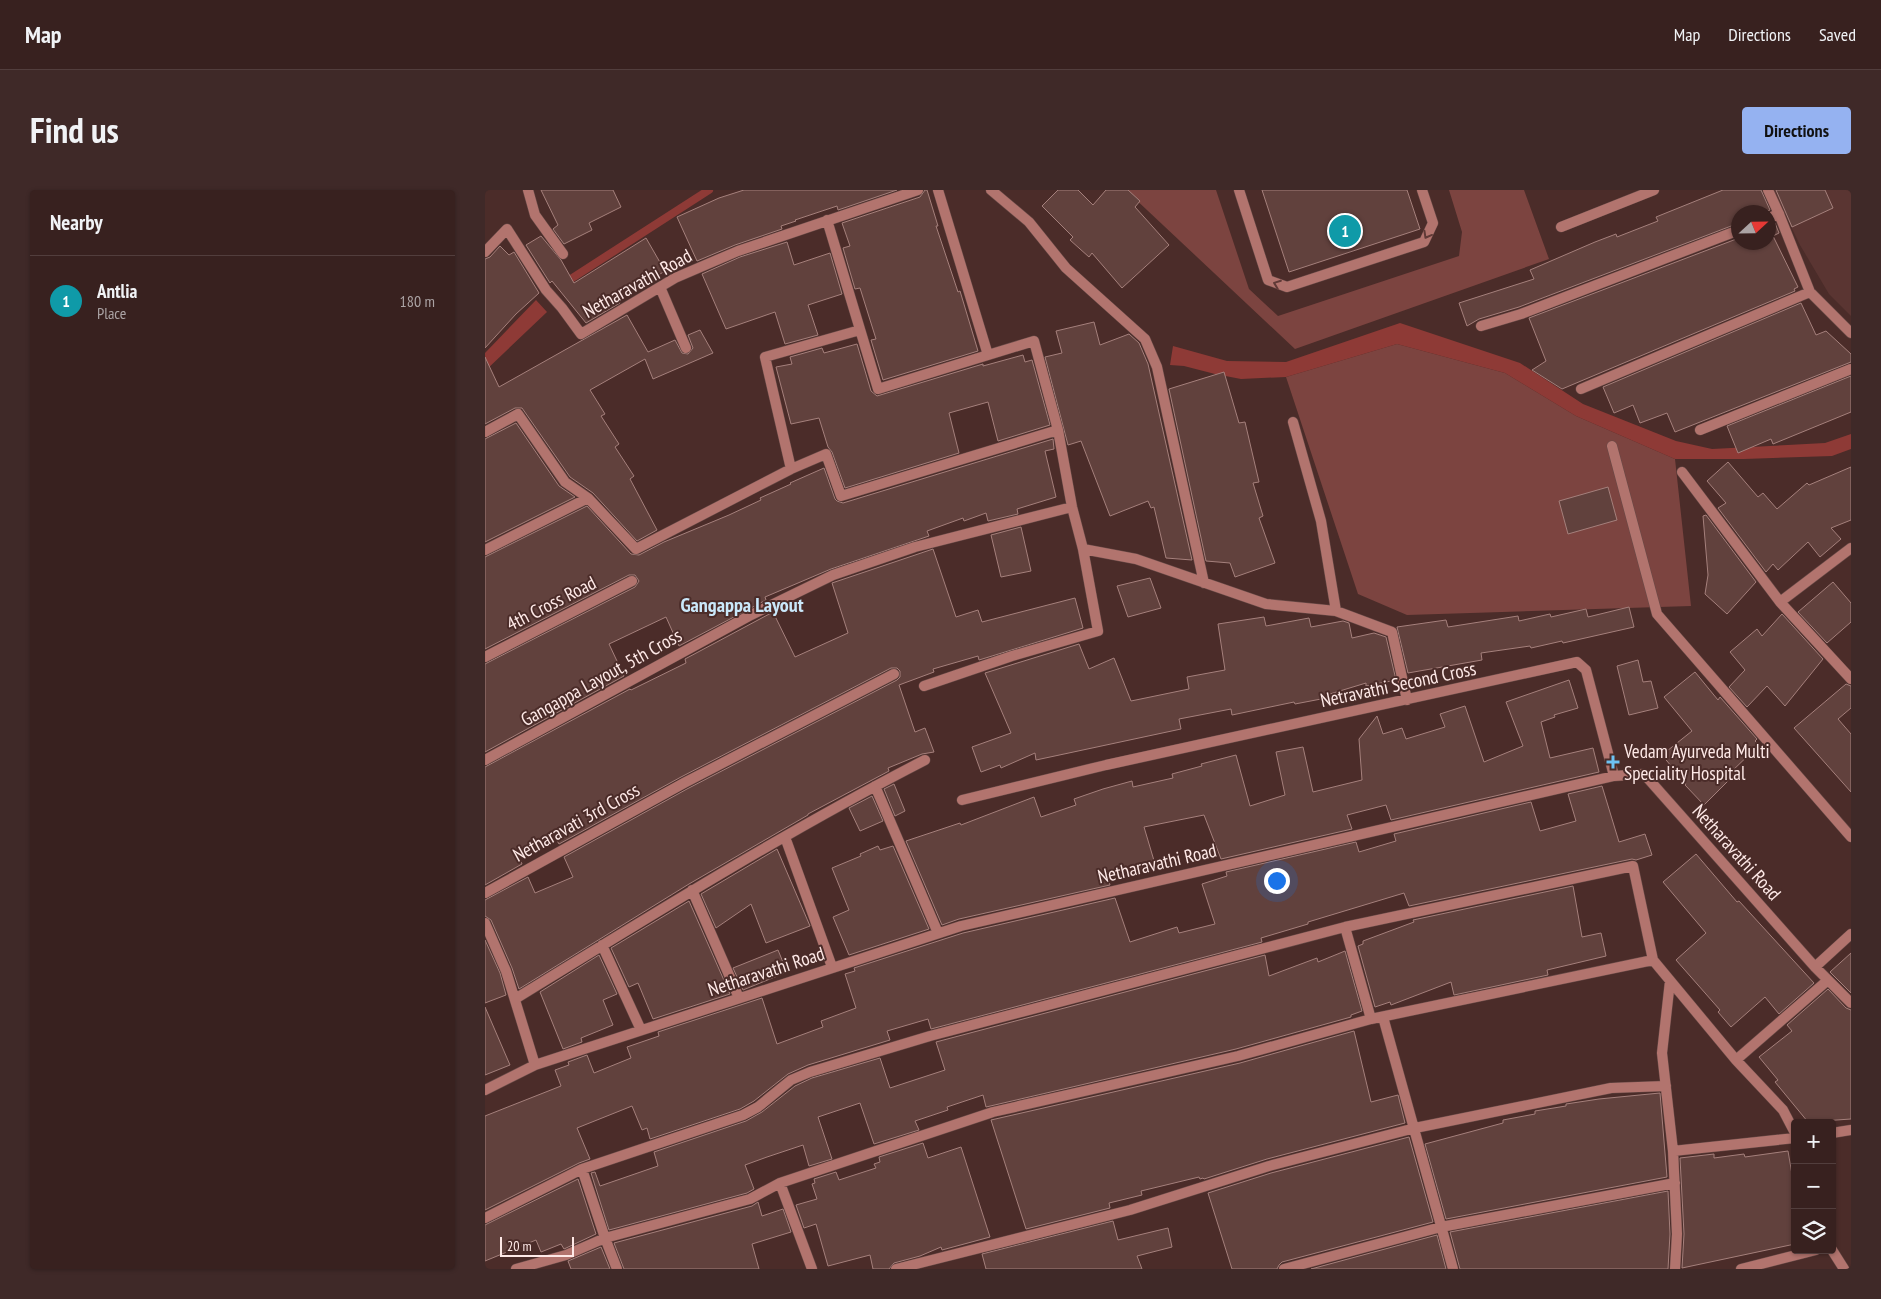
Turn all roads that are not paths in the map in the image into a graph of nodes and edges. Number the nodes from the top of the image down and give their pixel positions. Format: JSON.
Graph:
{"nodes":[{"id":1,"x":528,"y":190,"type":"edge"},
{"id":2,"x":918,"y":190,"type":"edge"},
{"id":3,"x":938,"y":190,"type":"edge"},
{"id":4,"x":991,"y":190,"type":"edge"},
{"id":5,"x":1239,"y":190,"type":"edge"},
{"id":6,"x":1422,"y":190,"type":"edge"},
{"id":7,"x":1654,"y":190,"type":"edge"},
{"id":8,"x":1768,"y":190,"type":"edge"},
{"id":9,"x":1779,"y":214,"type":"junction"},
{"id":10,"x":1776,"y":215,"type":"edge"},
{"id":11,"x":827,"y":220,"type":"junction"},
{"id":12,"x":1561,"y":227,"type":"dead end"},
{"id":13,"x":1731,"y":233,"type":"edge"},
{"id":14,"x":485,"y":252,"type":"edge"},
{"id":15,"x":563,"y":254,"type":"dead end"},
{"id":16,"x":660,"y":287,"type":"junction"},
{"id":17,"x":1810,"y":292,"type":"junction"},
{"id":18,"x":1481,"y":326,"type":"dead end"},
{"id":19,"x":860,"y":330,"type":"junction"},
{"id":20,"x":1851,"y":333,"type":"edge"},
{"id":21,"x":686,"y":348,"type":"dead end"},
{"id":22,"x":988,"y":355,"type":"junction"},
{"id":23,"x":1851,"y":369,"type":"edge"},
{"id":24,"x":1581,"y":390,"type":"dead end"},
{"id":25,"x":1293,"y":422,"type":"dead end"},
{"id":26,"x":1058,"y":430,"type":"junction"},
{"id":27,"x":1700,"y":430,"type":"dead end"},
{"id":28,"x":485,"y":432,"type":"edge"},
{"id":29,"x":1612,"y":446,"type":"dead end"},
{"id":30,"x":791,"y":469,"type":"junction"},
{"id":31,"x":1682,"y":472,"type":"dead end"},
{"id":32,"x":588,"y":498,"type":"junction"},
{"id":33,"x":1072,"y":507,"type":"junction"},
{"id":34,"x":1851,"y":548,"type":"edge"},
{"id":35,"x":1083,"y":549,"type":"junction"},
{"id":36,"x":485,"y":550,"type":"edge"},
{"id":37,"x":632,"y":581,"type":"dead end"},
{"id":38,"x":1204,"y":583,"type":"junction"},
{"id":39,"x":1780,"y":602,"type":"junction"},
{"id":40,"x":1336,"y":611,"type":"junction"},
{"id":41,"x":485,"y":657,"type":"edge"},
{"id":42,"x":894,"y":674,"type":"dead end"},
{"id":43,"x":1851,"y":678,"type":"edge"},
{"id":44,"x":924,"y":686,"type":"dead end"},
{"id":45,"x":1407,"y":700,"type":"junction"},
{"id":46,"x":485,"y":760,"type":"edge"},
{"id":47,"x":925,"y":760,"type":"dead end"},
{"id":48,"x":1615,"y":776,"type":"junction"},
{"id":49,"x":875,"y":786,"type":"junction"},
{"id":50,"x":962,"y":800,"type":"dead end"},
{"id":51,"x":1851,"y":836,"type":"edge"},
{"id":52,"x":785,"y":837,"type":"junction"},
{"id":53,"x":692,"y":890,"type":"junction"},
{"id":54,"x":485,"y":893,"type":"edge"},
{"id":55,"x":485,"y":923,"type":"edge"},
{"id":56,"x":1345,"y":928,"type":"junction"},
{"id":57,"x":938,"y":933,"type":"junction"},
{"id":58,"x":1851,"y":934,"type":"edge"},
{"id":59,"x":602,"y":945,"type":"junction"},
{"id":60,"x":1653,"y":960,"type":"junction"},
{"id":61,"x":833,"y":967,"type":"junction"},
{"id":62,"x":1815,"y":967,"type":"junction"},
{"id":63,"x":1828,"y":980,"type":"junction"},
{"id":64,"x":1670,"y":981,"type":"junction"},
{"id":65,"x":739,"y":998,"type":"junction"},
{"id":66,"x":515,"y":999,"type":"junction"},
{"id":67,"x":1851,"y":1003,"type":"edge"},
{"id":68,"x":1383,"y":1016,"type":"junction"},
{"id":69,"x":1371,"y":1019,"type":"junction"},
{"id":70,"x":641,"y":1030,"type":"junction"},
{"id":71,"x":1736,"y":1060,"type":"junction"},
{"id":72,"x":535,"y":1065,"type":"junction"},
{"id":73,"x":1666,"y":1086,"type":"junction"},
{"id":74,"x":485,"y":1090,"type":"edge"},
{"id":75,"x":1791,"y":1125,"type":"edge"},
{"id":76,"x":1415,"y":1128,"type":"junction"},
{"id":77,"x":1851,"y":1130,"type":"edge"},
{"id":78,"x":1836,"y":1132,"type":"edge"},
{"id":79,"x":1791,"y":1138,"type":"edge"},
{"id":80,"x":1673,"y":1151,"type":"junction"},
{"id":81,"x":582,"y":1169,"type":"junction"},
{"id":82,"x":781,"y":1183,"type":"junction"},
{"id":83,"x":1675,"y":1183,"type":"junction"},
{"id":84,"x":485,"y":1218,"type":"edge"},
{"id":85,"x":1441,"y":1227,"type":"junction"},
{"id":86,"x":605,"y":1238,"type":"junction"},
{"id":87,"x":1800,"y":1254,"type":"edge"},
{"id":88,"x":1835,"y":1254,"type":"edge"},
{"id":89,"x":516,"y":1269,"type":"edge"},
{"id":90,"x":617,"y":1269,"type":"edge"},
{"id":91,"x":812,"y":1269,"type":"edge"},
{"id":92,"x":896,"y":1269,"type":"edge"},
{"id":93,"x":1284,"y":1269,"type":"edge"},
{"id":94,"x":1453,"y":1269,"type":"edge"},
{"id":95,"x":1675,"y":1269,"type":"edge"},
{"id":96,"x":1741,"y":1269,"type":"edge"},
{"id":97,"x":1844,"y":1269,"type":"edge"}],
"edges":[{"from":1,"to":15,"type":"street"},
{"from":2,"to":11,"type":"street","name":"Netharavathi Road"},
{"from":3,"to":22,"type":"street"},
{"from":4,"to":38,"type":"street"},
{"from":6,"to":5,"type":"street","one_way":true},
{"from":7,"to":12,"type":"street"},
{"from":8,"to":9,"type":"street"},
{"from":9,"to":10,"type":"street"},
{"from":9,"to":17,"type":"street"},
{"from":11,"to":16,"type":"street","name":"Netharavathi Road"},
{"from":11,"to":19,"type":"street"},
{"from":13,"to":18,"type":"street"},
{"from":14,"to":16,"type":"street","name":"Netharavathi Road"},
{"from":16,"to":21,"type":"street"},
{"from":17,"to":20,"type":"street"},
{"from":17,"to":24,"type":"street"},
{"from":19,"to":22,"type":"street"},
{"from":19,"to":30,"type":"street"},
{"from":22,"to":26,"type":"street"},
{"from":23,"to":27,"type":"street"},
{"from":25,"to":40,"type":"street"},
{"from":26,"to":30,"type":"street"},
{"from":26,"to":33,"type":"street"},
{"from":28,"to":32,"type":"street"},
{"from":29,"to":51,"type":"street"},
{"from":30,"to":32,"type":"street"},
{"from":31,"to":39,"type":"street"},
{"from":32,"to":36,"type":"street"},
{"from":33,"to":35,"type":"street"},
{"from":33,"to":46,"type":"street","name":"Gangappa Layout, 5th Cross"},
{"from":34,"to":39,"type":"street"},
{"from":35,"to":38,"type":"street"},
{"from":35,"to":44,"type":"street"},
{"from":37,"to":41,"type":"street","name":"4th Cross Road"},
{"from":38,"to":40,"type":"street"},
{"from":39,"to":43,"type":"street"},
{"from":40,"to":45,"type":"street"},
{"from":42,"to":54,"type":"street","name":"Netharavati 3rd Cross"},
{"from":45,"to":48,"type":"street","name":"Netravathi Second Cross"},
{"from":45,"to":50,"type":"street","name":"Netravathi Second Cross"},
{"from":47,"to":49,"type":"street"},
{"from":48,"to":57,"type":"street","name":"Netharavathi Road"},
{"from":48,"to":62,"type":"street","name":"Netharavathi Road"},
{"from":49,"to":52,"type":"street"},
{"from":49,"to":57,"type":"street"},
{"from":52,"to":53,"type":"street"},
{"from":52,"to":61,"type":"street"},
{"from":53,"to":59,"type":"street"},
{"from":53,"to":65,"type":"street"},
{"from":55,"to":66,"type":"street"},
{"from":56,"to":60,"type":"street"},
{"from":56,"to":69,"type":"street"},
{"from":56,"to":81,"type":"street"},
{"from":57,"to":61,"type":"street","name":"Netharavathi Road"},
{"from":58,"to":62,"type":"street"},
{"from":59,"to":66,"type":"street"},
{"from":59,"to":70,"type":"street"},
{"from":60,"to":64,"type":"street"},
{"from":60,"to":68,"type":"street"},
{"from":61,"to":65,"type":"street","name":"Netharavathi Road"},
{"from":62,"to":63,"type":"street","name":"Netharavathi Road"},
{"from":63,"to":67,"type":"street","name":"Netharavathi Road"},
{"from":63,"to":71,"type":"street"},
{"from":64,"to":71,"type":"street"},
{"from":64,"to":73,"type":"street"},
{"from":65,"to":70,"type":"street","name":"Netharavathi Road"},
{"from":66,"to":72,"type":"street"},
{"from":68,"to":69,"type":"street"},
{"from":68,"to":76,"type":"street"},
{"from":69,"to":82,"type":"street"},
{"from":70,"to":72,"type":"street","name":"Netharavathi Road"},
{"from":71,"to":75,"type":"street"},
{"from":72,"to":74,"type":"street","name":"Netharavathi Road"},
{"from":73,"to":76,"type":"street"},
{"from":73,"to":80,"type":"street"},
{"from":76,"to":85,"type":"street"},
{"from":76,"to":92,"type":"street"},
{"from":77,"to":78,"type":"street"},
{"from":79,"to":80,"type":"street"},
{"from":80,"to":83,"type":"street"},
{"from":81,"to":84,"type":"street"},
{"from":81,"to":86,"type":"street"},
{"from":82,"to":86,"type":"street"},
{"from":82,"to":91,"type":"street"},
{"from":83,"to":85,"type":"street"},
{"from":83,"to":95,"type":"street"},
{"from":85,"to":93,"type":"street"},
{"from":85,"to":94,"type":"street"},
{"from":86,"to":89,"type":"street"},
{"from":86,"to":90,"type":"street"},
{"from":87,"to":96,"type":"street"},
{"from":88,"to":97,"type":"street"}]}
